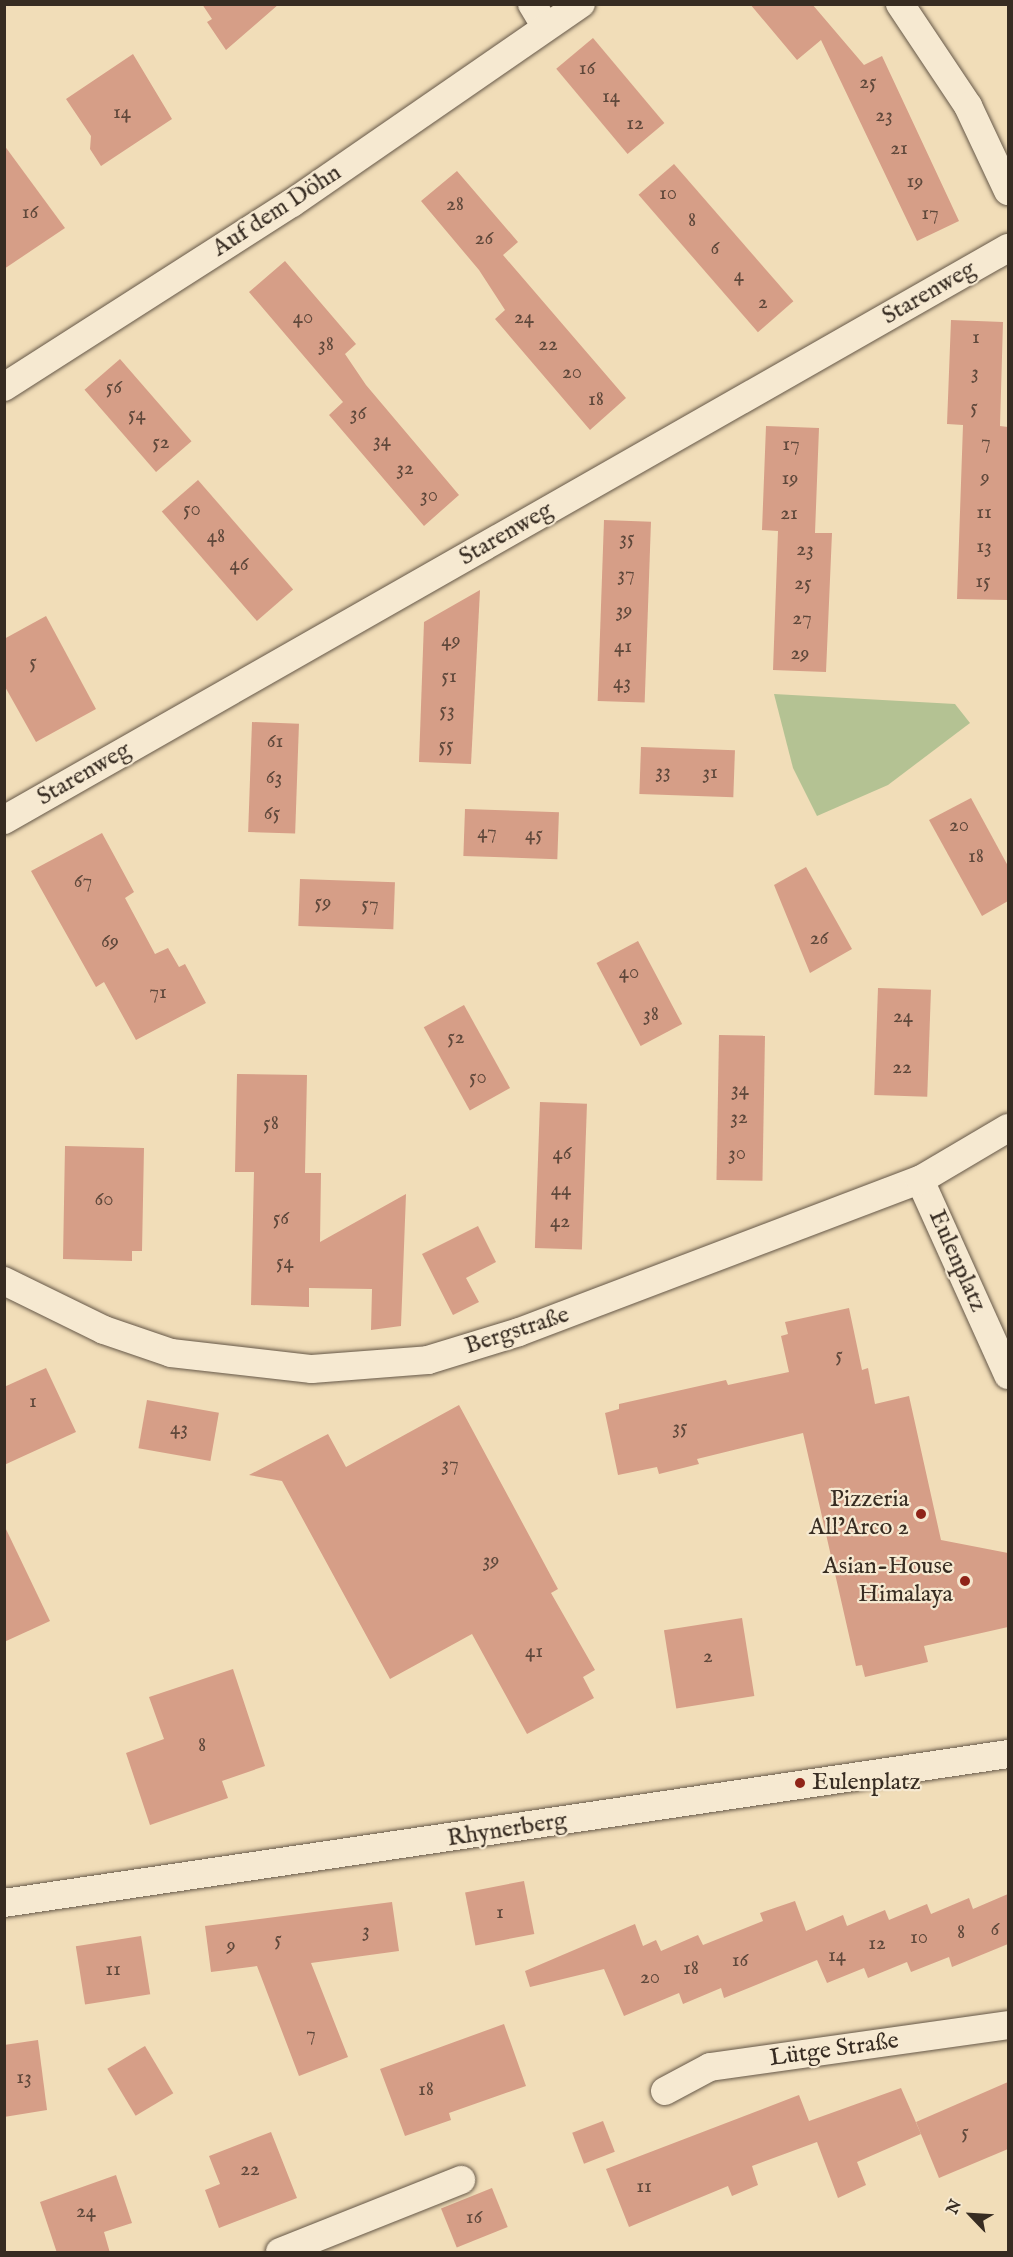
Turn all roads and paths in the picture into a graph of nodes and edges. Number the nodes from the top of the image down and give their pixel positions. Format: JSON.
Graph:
{"nodes":[{"id":1,"x":581,"y":4,"type":"edge"},
{"id":2,"x":900,"y":4,"type":"edge"},
{"id":3,"x":538,"y":15,"type":"edge"},
{"id":4,"x":1008,"y":191,"type":"edge"},
{"id":5,"x":1008,"y":248,"type":"edge"},
{"id":6,"x":4,"y":387,"type":"edge"},
{"id":7,"x":4,"y":820,"type":"edge"},
{"id":8,"x":1008,"y":1128,"type":"edge"},
{"id":9,"x":920,"y":1180,"type":"junction"},
{"id":10,"x":5,"y":1283,"type":"edge"},
{"id":11,"x":1008,"y":1375,"type":"edge"},
{"id":12,"x":1008,"y":1754,"type":"edge"},
{"id":13,"x":4,"y":1903,"type":"edge"},
{"id":14,"x":1008,"y":2025,"type":"edge"},
{"id":15,"x":665,"y":2091,"type":"dead end"},
{"id":16,"x":461,"y":2180,"type":"dead end"},
{"id":17,"x":280,"y":2253,"type":"edge"}],
"edges":[{"from":1,"to":3,"type":"street","name":"Auf dem Döhn"},
{"from":2,"to":4,"type":"street"},
{"from":3,"to":6,"type":"street","name":"Auf dem Döhn"},
{"from":5,"to":7,"type":"street","name":"Starenweg"},
{"from":8,"to":9,"type":"street","name":"Bergstraße"},
{"from":9,"to":10,"type":"street","name":"Bergstraße"},
{"from":9,"to":11,"type":"street","name":"Eulenplatz"},
{"from":12,"to":13,"type":"street","name":"Rhynerberg"},
{"from":14,"to":15,"type":"street","name":"Lütge Straße"},
{"from":16,"to":17,"type":"street"}]}
